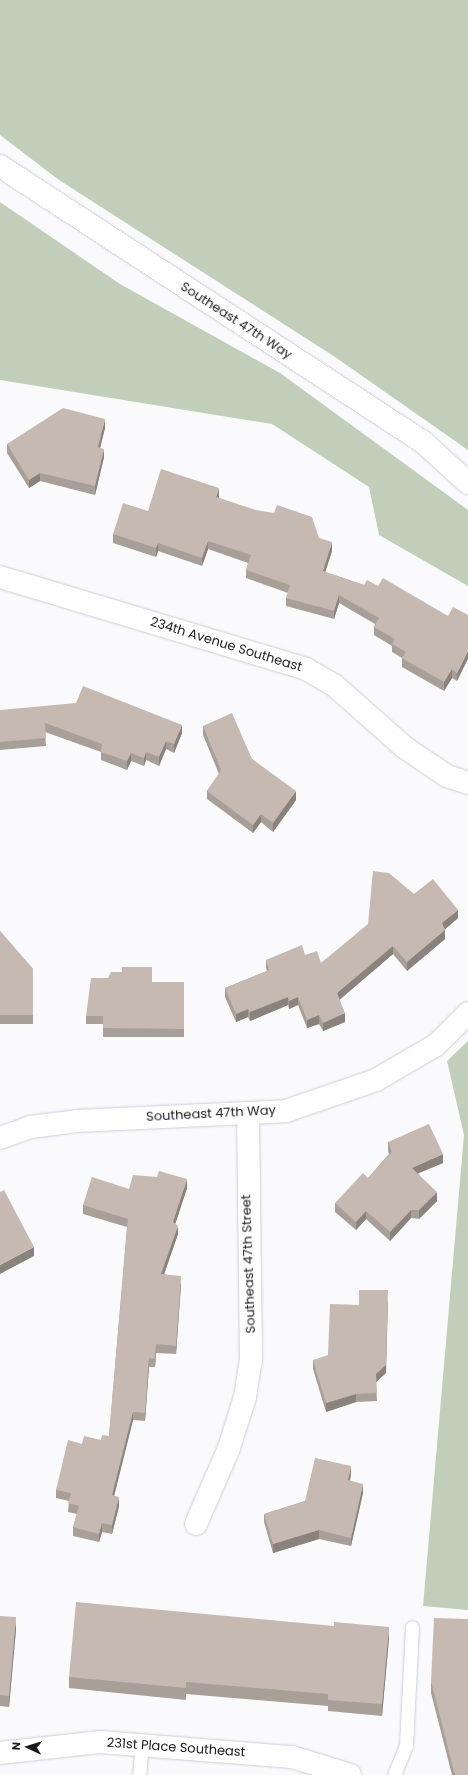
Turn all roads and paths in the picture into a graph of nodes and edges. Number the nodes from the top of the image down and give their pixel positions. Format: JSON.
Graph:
{"nodes":[{"id":1,"x":0,"y":166,"type":"edge"},
{"id":2,"x":468,"y":483,"type":"edge"},
{"id":3,"x":0,"y":577,"type":"edge"},
{"id":4,"x":468,"y":783,"type":"edge"},
{"id":5,"x":468,"y":1013,"type":"edge"},
{"id":6,"x":248,"y":1115,"type":"junction"},
{"id":7,"x":0,"y":1138,"type":"edge"},
{"id":8,"x":196,"y":1524,"type":"dead end"},
{"id":9,"x":412,"y":1627,"type":"dead end"},
{"id":10,"x":142,"y":1745,"type":"junction"},
{"id":11,"x":0,"y":1753,"type":"edge"},
{"id":12,"x":139,"y":1775,"type":"edge"},
{"id":13,"x":350,"y":1775,"type":"edge"},
{"id":14,"x":394,"y":1775,"type":"edge"}],
"edges":[{"from":1,"to":2,"type":"street","name":"Southeast 47th Way"},
{"from":3,"to":4,"type":"street","name":"234th Avenue Southeast"},
{"from":5,"to":6,"type":"street","name":"Southeast 47th Way"},
{"from":6,"to":7,"type":"street","name":"Southeast 47th Way"},
{"from":6,"to":8,"type":"street","name":"Southeast 47th Street"},
{"from":9,"to":14,"type":"lane"},
{"from":10,"to":11,"type":"street","name":"231st Place Southeast"},
{"from":10,"to":12,"type":"lane"},
{"from":10,"to":13,"type":"street","name":"231st Place Southeast"}]}
